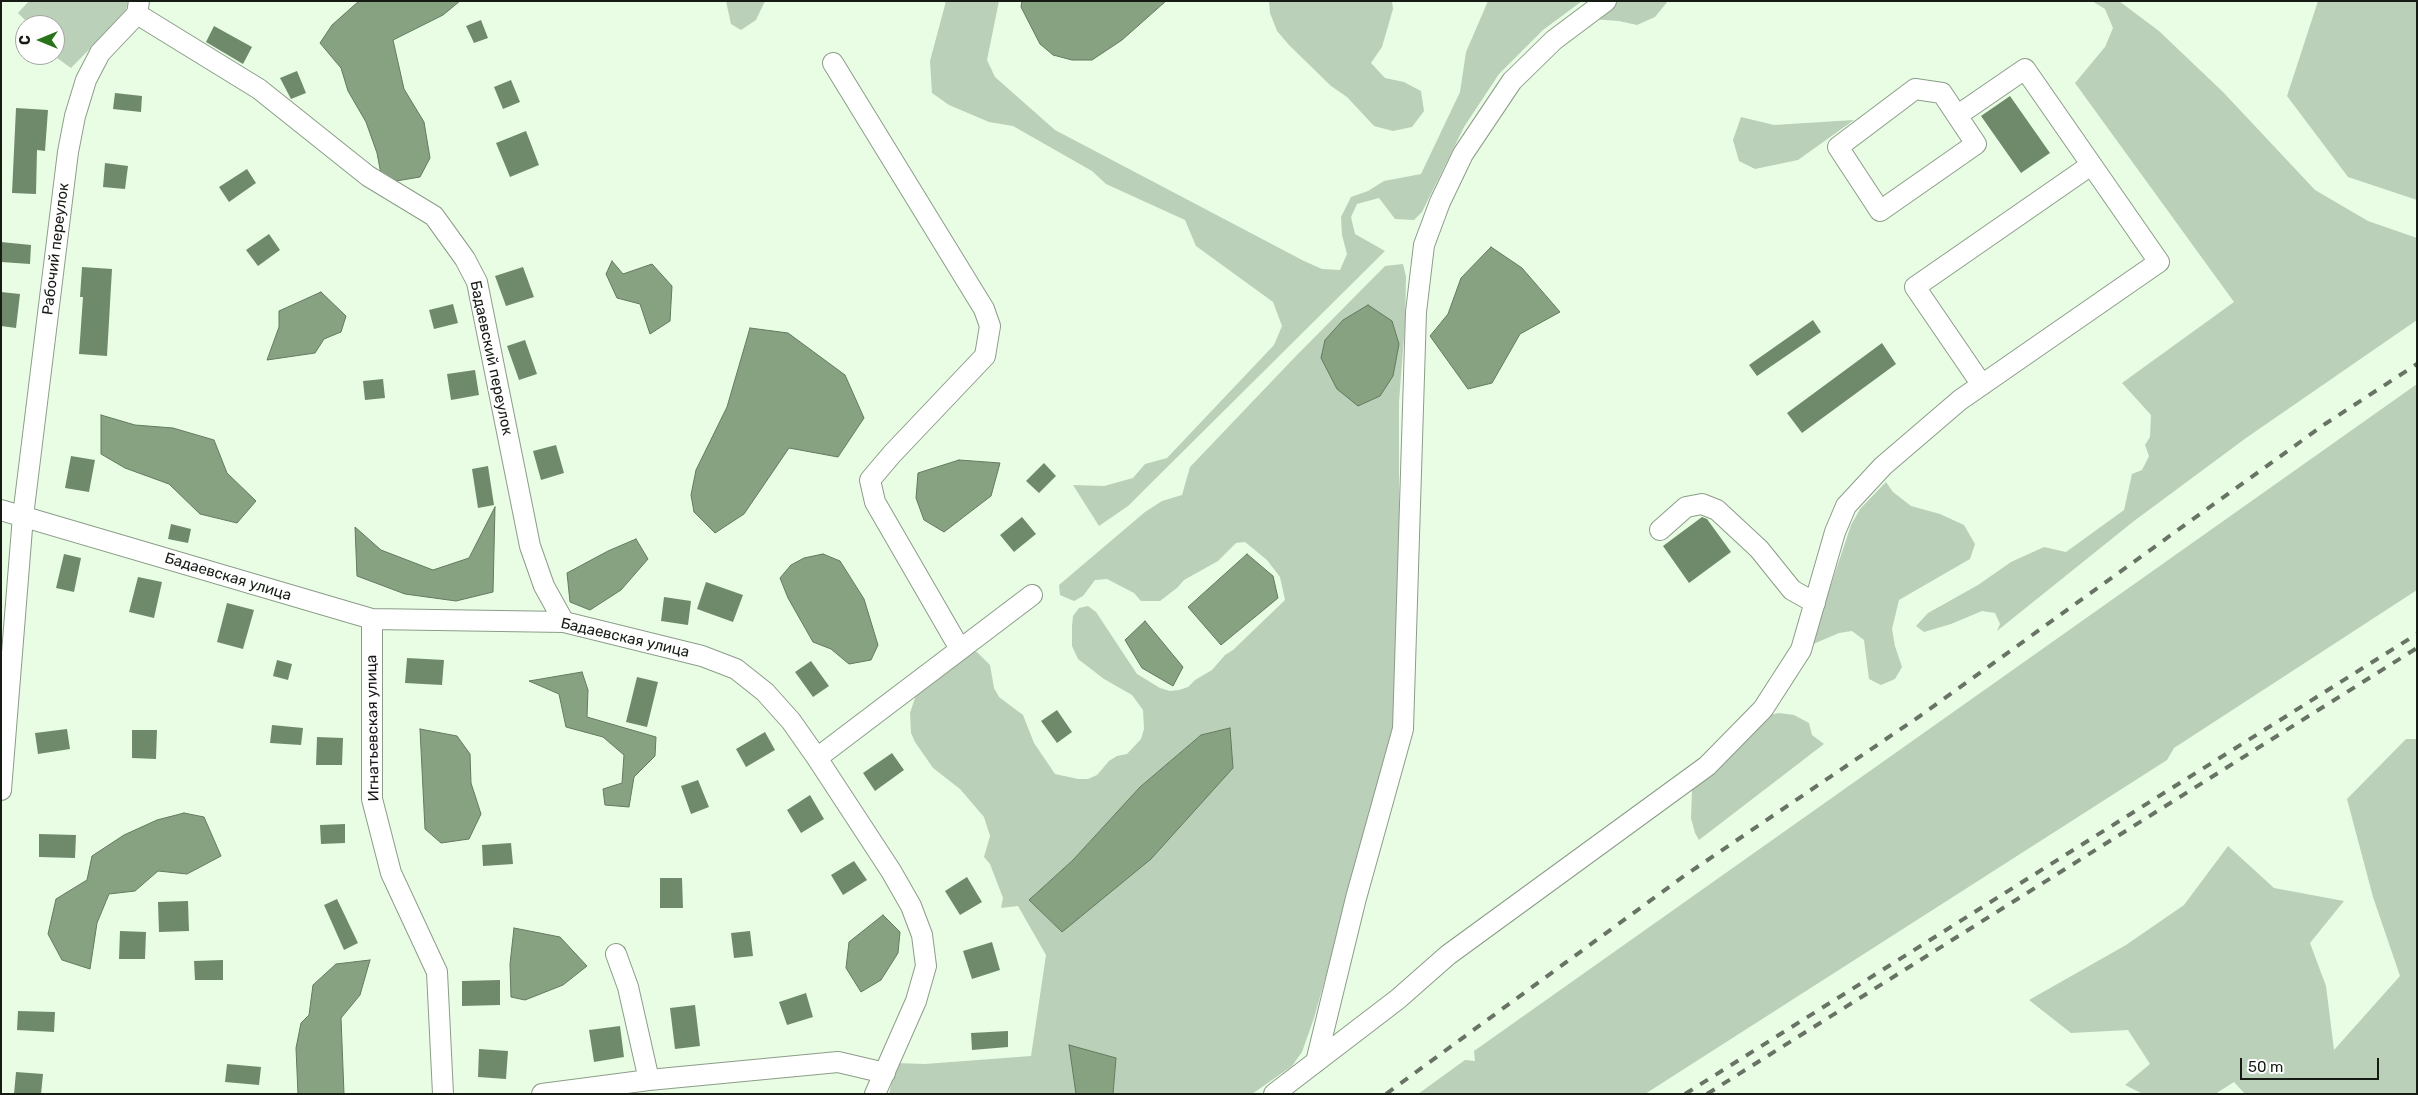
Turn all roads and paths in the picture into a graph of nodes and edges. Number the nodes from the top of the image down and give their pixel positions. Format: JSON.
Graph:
{"nodes":[{"id":1,"x":1606,"y":1,"type":"edge"},
{"id":2,"x":138,"y":8,"type":"edge"},
{"id":3,"x":833,"y":63,"type":"dead end"},
{"id":4,"x":1958,"y":115,"type":"junction"},
{"id":5,"x":2091,"y":165,"type":"junction"},
{"id":6,"x":1982,"y":385,"type":"junction"},
{"id":7,"x":1,"y":510,"type":"edge"},
{"id":8,"x":24,"y":516,"type":"junction"},
{"id":9,"x":1660,"y":530,"type":"dead end"},
{"id":10,"x":1032,"y":595,"type":"dead end"},
{"id":11,"x":1815,"y":603,"type":"junction"},
{"id":12,"x":372,"y":619,"type":"junction"},
{"id":13,"x":564,"y":622,"type":"junction"},
{"id":14,"x":960,"y":649,"type":"junction"},
{"id":15,"x":817,"y":758,"type":"junction"},
{"id":16,"x":1,"y":790,"type":"edge"},
{"id":17,"x":616,"y":954,"type":"dead end"},
{"id":18,"x":1316,"y":1062,"type":"junction"},
{"id":19,"x":885,"y":1073,"type":"junction"},
{"id":20,"x":649,"y":1080,"type":"junction"},
{"id":21,"x":443,"y":1094,"type":"edge"},
{"id":22,"x":542,"y":1094,"type":"edge"},
{"id":23,"x":875,"y":1094,"type":"edge"},
{"id":24,"x":1274,"y":1094,"type":"edge"}],
"edges":[{"from":1,"to":18,"type":"street"},
{"from":2,"to":8,"type":"street","name":"Рабочий переулок"},
{"from":2,"to":13,"type":"street","name":"Бадаевский переулок"},
{"from":3,"to":14,"type":"street"},
{"from":4,"to":4,"type":"street"},
{"from":4,"to":5,"type":"street"},
{"from":5,"to":6,"type":"street"},
{"from":5,"to":6,"type":"street"},
{"from":6,"to":11,"type":"street"},
{"from":7,"to":8,"type":"street","name":"Бадаевская улица"},
{"from":8,"to":12,"type":"street","name":"Бадаевская улица"},
{"from":8,"to":16,"type":"street","name":"Рабочий переулок"},
{"from":9,"to":11,"type":"street"},
{"from":10,"to":14,"type":"street"},
{"from":11,"to":18,"type":"street"},
{"from":12,"to":13,"type":"street","name":"Бадаевская улица"},
{"from":12,"to":21,"type":"street","name":"Игнатьевская улица"},
{"from":13,"to":15,"type":"street","name":"Бадаевская улица"},
{"from":14,"to":15,"type":"street"},
{"from":15,"to":19,"type":"street","name":"Бадаевская улица"},
{"from":17,"to":20,"type":"street"},
{"from":18,"to":24,"type":"street"},
{"from":19,"to":20,"type":"street"},
{"from":19,"to":23,"type":"street","name":"Бадаевская улица"},
{"from":20,"to":22,"type":"street"}]}
